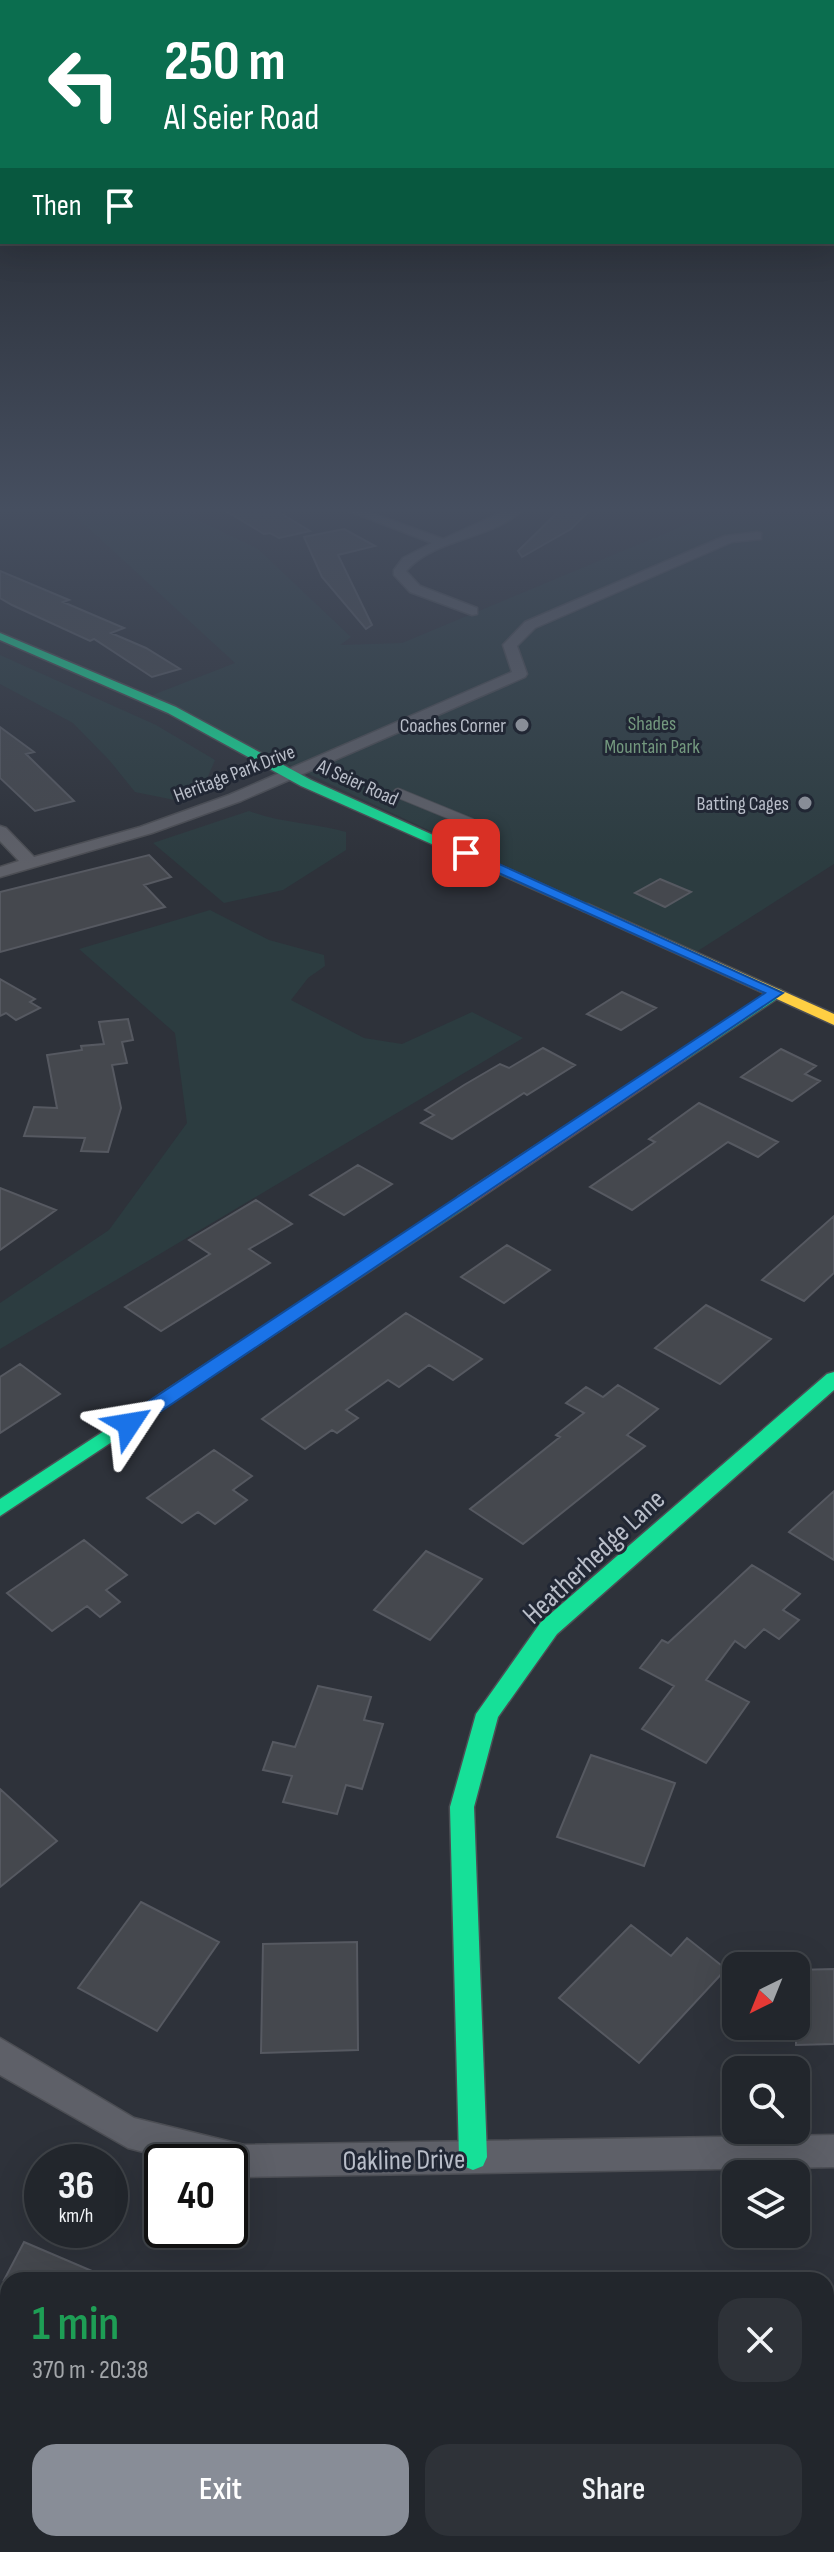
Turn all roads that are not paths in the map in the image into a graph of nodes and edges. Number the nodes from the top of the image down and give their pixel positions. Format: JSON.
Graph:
{"nodes":[{"id":1,"x":528,"y":627,"type":"edge"},
{"id":2,"x":0,"y":636,"type":"edge"},
{"id":3,"x":291,"y":776,"type":"junction"},
{"id":4,"x":398,"y":793,"type":"dead end"},
{"id":5,"x":471,"y":823,"type":"dead end"},
{"id":6,"x":0,"y":831,"type":"edge"},
{"id":7,"x":30,"y":863,"type":"junction"},
{"id":8,"x":0,"y":872,"type":"edge"},
{"id":9,"x":776,"y":993,"type":"junction"},
{"id":10,"x":834,"y":1020,"type":"edge"},
{"id":11,"x":834,"y":1379,"type":"edge"},
{"id":12,"x":0,"y":1509,"type":"edge"},
{"id":13,"x":0,"y":2053,"type":"edge"},
{"id":14,"x":834,"y":2151,"type":"edge"},
{"id":15,"x":473,"y":2157,"type":"junction"}],
"edges":[{"from":1,"to":3,"type":"street","name":"Heritage Park Drive"},
{"from":2,"to":3,"type":"street","name":"Al Seier Road"},
{"from":3,"to":7,"type":"street","name":"Heritage Park Drive"},
{"from":3,"to":9,"type":"street","name":"Al Seier Road"},
{"from":4,"to":5,"type":"lane"},
{"from":6,"to":7,"type":"street"},
{"from":7,"to":8,"type":"street","name":"Heritage Park Drive"},
{"from":9,"to":10,"type":"street","name":"Al Seier Road"},
{"from":9,"to":12,"type":"street"},
{"from":11,"to":15,"type":"street","name":"Heatherhedge Lane"},
{"from":13,"to":15,"type":"street","name":"Oakline Drive"},
{"from":14,"to":15,"type":"street","name":"Oakline Drive"}]}
